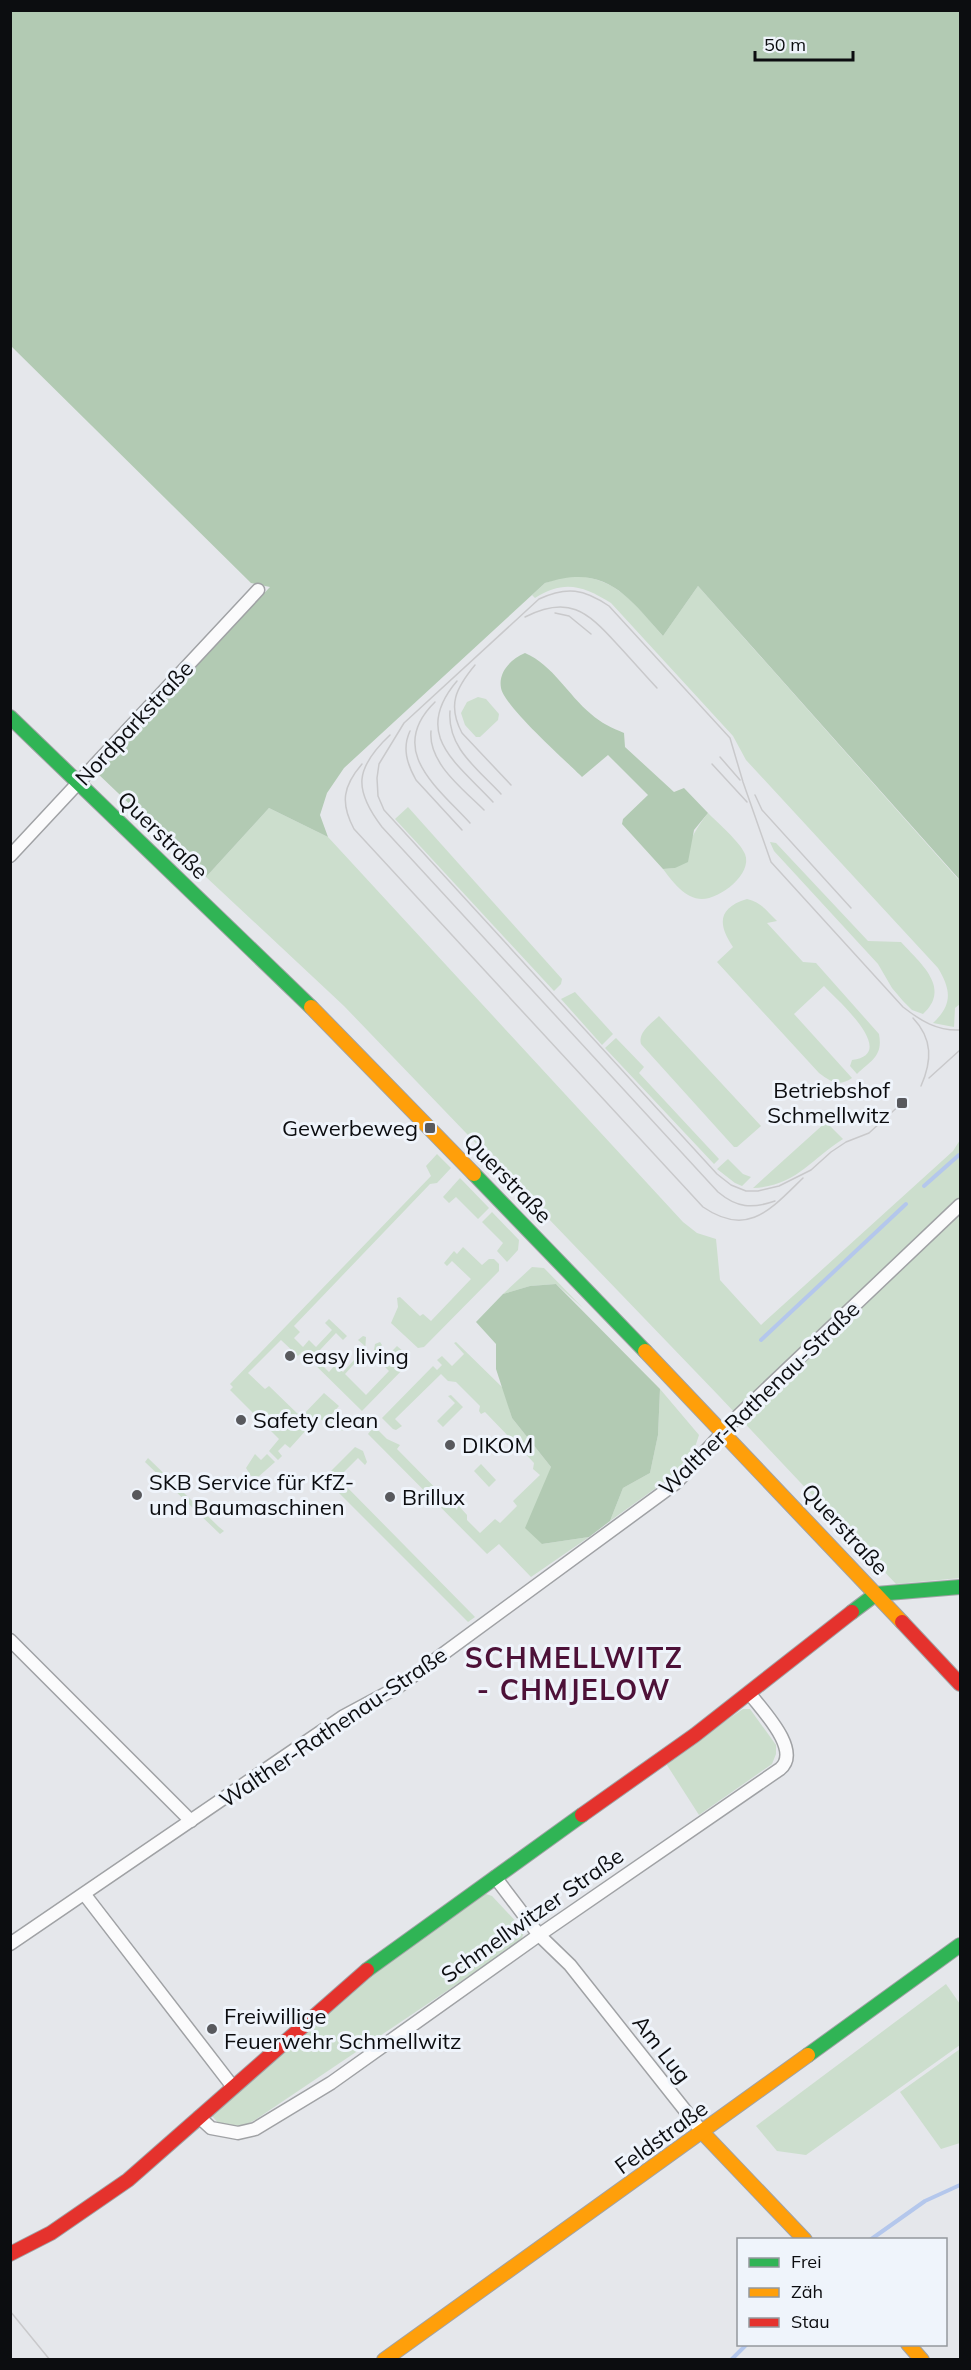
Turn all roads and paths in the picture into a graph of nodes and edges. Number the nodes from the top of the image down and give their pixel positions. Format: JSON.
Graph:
{"nodes":[{"id":1,"x":258,"y":590,"type":"dead end"},
{"id":2,"x":10,"y":717,"type":"edge"},
{"id":3,"x":78,"y":784,"type":"junction"},
{"id":4,"x":10,"y":856,"type":"edge"},
{"id":5,"x":960,"y":1206,"type":"edge"},
{"id":6,"x":724,"y":1432,"type":"junction"},
{"id":7,"x":960,"y":1587,"type":"edge"},
{"id":8,"x":876,"y":1593,"type":"junction"},
{"id":9,"x":10,"y":1640,"type":"edge"},
{"id":10,"x":960,"y":1684,"type":"edge"},
{"id":11,"x":750,"y":1694,"type":"junction"},
{"id":12,"x":191,"y":1821,"type":"junction"},
{"id":13,"x":495,"y":1877,"type":"junction"},
{"id":14,"x":85,"y":1895,"type":"junction"},
{"id":15,"x":539,"y":1935,"type":"junction"},
{"id":16,"x":10,"y":1944,"type":"edge"},
{"id":17,"x":960,"y":1945,"type":"edge"},
{"id":18,"x":233,"y":2087,"type":"junction"},
{"id":19,"x":199,"y":2117,"type":"junction"},
{"id":20,"x":703,"y":2133,"type":"junction"},
{"id":21,"x":803,"y":2238,"type":"edge"},
{"id":22,"x":10,"y":2254,"type":"edge"},
{"id":23,"x":910,"y":2346,"type":"edge"},
{"id":24,"x":384,"y":2360,"type":"edge"},
{"id":25,"x":922,"y":2360,"type":"edge"}],
"edges":[{"from":1,"to":3,"type":"street","name":"Nordparkstraße"},
{"from":2,"to":3,"type":"street","name":"Querstraße"},
{"from":3,"to":4,"type":"street","name":"Nordparkstraße"},
{"from":3,"to":6,"type":"street","name":"Querstraße"},
{"from":5,"to":6,"type":"street","name":"Walther-Rathenau-Straße"},
{"from":6,"to":8,"type":"street","name":"Querstraße"},
{"from":6,"to":12,"type":"street","name":"Walther-Rathenau-Straße"},
{"from":7,"to":8,"type":"street"},
{"from":8,"to":10,"type":"street","name":"Querstraße"},
{"from":8,"to":11,"type":"street"},
{"from":9,"to":12,"type":"street"},
{"from":11,"to":13,"type":"street"},
{"from":11,"to":15,"type":"street","name":"Schmellwitzer Straße"},
{"from":12,"to":14,"type":"street","name":"Walther-Rathenau-Straße"},
{"from":13,"to":15,"type":"street","name":"Am Lug"},
{"from":13,"to":18,"type":"street"},
{"from":14,"to":16,"type":"street","name":"Walther-Rathenau-Straße"},
{"from":14,"to":18,"type":"street"},
{"from":15,"to":19,"type":"street","name":"Schmellwitzer Straße"},
{"from":15,"to":20,"type":"street","name":"Am Lug"},
{"from":17,"to":20,"type":"street","name":"Feldstraße"},
{"from":18,"to":19,"type":"street"},
{"from":19,"to":22,"type":"street"},
{"from":20,"to":21,"type":"street","name":"Am Lug"},
{"from":20,"to":24,"type":"street","name":"Feldstraße"},
{"from":23,"to":25,"type":"street"}]}
